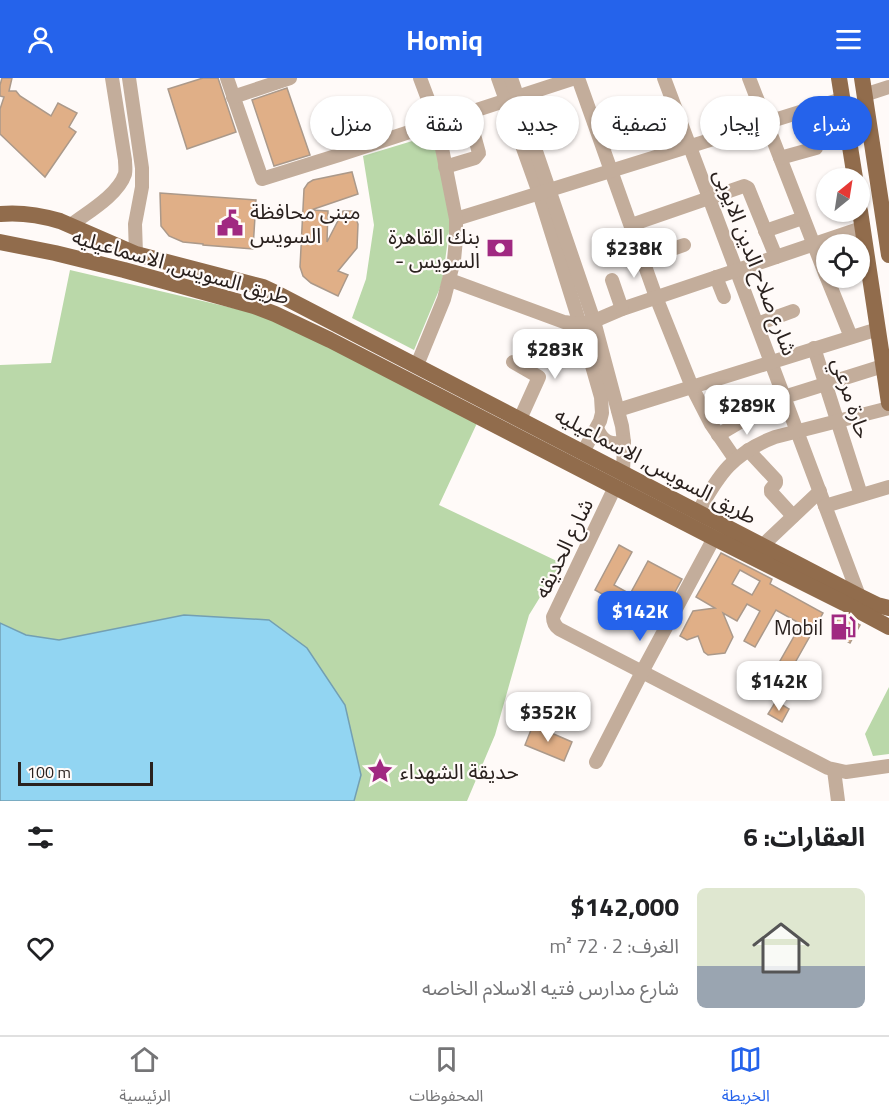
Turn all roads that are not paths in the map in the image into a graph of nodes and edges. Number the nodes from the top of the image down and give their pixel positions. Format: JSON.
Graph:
{"nodes":[{"id":1,"x":112,"y":78,"type":"edge"},
{"id":2,"x":129,"y":78,"type":"edge"},
{"id":3,"x":227,"y":78,"type":"edge"},
{"id":4,"x":291,"y":78,"type":"edge"},
{"id":5,"x":420,"y":78,"type":"edge"},
{"id":6,"x":498,"y":78,"type":"edge"},
{"id":7,"x":511,"y":78,"type":"edge"},
{"id":8,"x":577,"y":78,"type":"edge"},
{"id":9,"x":664,"y":78,"type":"edge"},
{"id":10,"x":749,"y":78,"type":"edge"},
{"id":11,"x":839,"y":78,"type":"edge"},
{"id":12,"x":863,"y":86,"type":"edge"},
{"id":13,"x":889,"y":87,"type":"edge"},
{"id":14,"x":426,"y":96,"type":"edge"},
{"id":15,"x":510,"y":96,"type":"edge"},
{"id":16,"x":512,"y":96,"type":"edge"},
{"id":17,"x":521,"y":96,"type":"edge"},
{"id":18,"x":756,"y":96,"type":"edge"},
{"id":19,"x":842,"y":96,"type":"edge"},
{"id":20,"x":233,"y":97,"type":"junction"},
{"id":21,"x":405,"y":133,"type":"edge"},
{"id":22,"x":700,"y":143,"type":"edge"},
{"id":23,"x":690,"y":146,"type":"junction"},
{"id":24,"x":442,"y":150,"type":"edge"},
{"id":25,"x":478,"y":150,"type":"edge"},
{"id":26,"x":530,"y":150,"type":"edge"},
{"id":27,"x":777,"y":150,"type":"edge"},
{"id":28,"x":809,"y":150,"type":"edge"},
{"id":29,"x":850,"y":150,"type":"edge"},
{"id":30,"x":780,"y":158,"type":"junction"},
{"id":31,"x":445,"y":167,"type":"junction"},
{"id":32,"x":853,"y":168,"type":"edge"},
{"id":33,"x":612,"y":171,"type":"junction"},
{"id":34,"x":125,"y":173,"type":"junction"},
{"id":35,"x":143,"y":175,"type":"junction"},
{"id":36,"x":544,"y":191,"type":"junction"},
{"id":37,"x":709,"y":198,"type":"junction"},
{"id":38,"x":886,"y":212,"type":"edge"},
{"id":39,"x":0,"y":214,"type":"edge"},
{"id":40,"x":803,"y":218,"type":"junction"},
{"id":41,"x":456,"y":219,"type":"junction"},
{"id":42,"x":861,"y":222,"type":"edge"},
{"id":43,"x":71,"y":225,"type":"junction"},
{"id":44,"x":631,"y":225,"type":"junction"},
{"id":45,"x":862,"y":228,"type":"junction"},
{"id":46,"x":765,"y":231,"type":"junction"},
{"id":47,"x":0,"y":242,"type":"edge"},
{"id":48,"x":814,"y":244,"type":"junction"},
{"id":49,"x":684,"y":245,"type":"dead end"},
{"id":50,"x":816,"y":249,"type":"edge"},
{"id":51,"x":136,"y":254,"type":"junction"},
{"id":52,"x":889,"y":255,"type":"edge"},
{"id":53,"x":776,"y":257,"type":"junction"},
{"id":54,"x":643,"y":259,"type":"junction"},
{"id":55,"x":737,"y":270,"type":"junction"},
{"id":56,"x":716,"y":277,"type":"junction"},
{"id":57,"x":450,"y":280,"type":"junction"},
{"id":58,"x":612,"y":280,"type":"dead end"},
{"id":59,"x":258,"y":286,"type":"junction"},
{"id":60,"x":831,"y":288,"type":"edge"},
{"id":61,"x":283,"y":296,"type":"junction"},
{"id":62,"x":656,"y":297,"type":"junction"},
{"id":63,"x":724,"y":297,"type":"dead end"},
{"id":64,"x":254,"y":306,"type":"junction"},
{"id":65,"x":622,"y":309,"type":"junction"},
{"id":66,"x":793,"y":311,"type":"dead end"},
{"id":67,"x":275,"y":314,"type":"junction"},
{"id":68,"x":587,"y":322,"type":"junction"},
{"id":69,"x":757,"y":324,"type":"junction"},
{"id":70,"x":878,"y":329,"type":"junction"},
{"id":71,"x":851,"y":337,"type":"junction"},
{"id":72,"x":814,"y":348,"type":"junction"},
{"id":73,"x":513,"y":362,"type":"dead end"},
{"id":74,"x":771,"y":362,"type":"junction"},
{"id":75,"x":417,"y":365,"type":"junction"},
{"id":76,"x":883,"y":366,"type":"junction"},
{"id":77,"x":826,"y":384,"type":"junction"},
{"id":78,"x":692,"y":387,"type":"junction"},
{"id":79,"x":784,"y":397,"type":"junction"},
{"id":80,"x":889,"y":406,"type":"edge"},
{"id":81,"x":618,"y":410,"type":"junction"},
{"id":82,"x":764,"y":412,"type":"dead end"},
{"id":83,"x":520,"y":419,"type":"junction"},
{"id":84,"x":837,"y":421,"type":"junction"},
{"id":85,"x":597,"y":428,"type":"junction"},
{"id":86,"x":797,"y":432,"type":"junction"},
{"id":87,"x":718,"y":435,"type":"junction"},
{"id":88,"x":624,"y":442,"type":"junction"},
{"id":89,"x":748,"y":450,"type":"junction"},
{"id":90,"x":583,"y":452,"type":"junction"},
{"id":91,"x":735,"y":459,"type":"junction"},
{"id":92,"x":619,"y":480,"type":"junction"},
{"id":93,"x":889,"y":487,"type":"edge"},
{"id":94,"x":820,"y":491,"type":"junction"},
{"id":95,"x":861,"y":495,"type":"junction"},
{"id":96,"x":825,"y":506,"type":"junction"},
{"id":97,"x":698,"y":512,"type":"junction"},
{"id":98,"x":792,"y":516,"type":"junction"},
{"id":99,"x":714,"y":538,"type":"junction"},
{"id":100,"x":762,"y":546,"type":"junction"},
{"id":101,"x":859,"y":596,"type":"junction"},
{"id":102,"x":886,"y":616,"type":"edge"},
{"id":103,"x":642,"y":672,"type":"junction"},
{"id":104,"x":596,"y":762,"type":"dead end"},
{"id":105,"x":889,"y":766,"type":"edge"},
{"id":106,"x":834,"y":770,"type":"junction"},
{"id":107,"x":838,"y":801,"type":"edge"}],
"edges":[{"from":1,"to":34,"type":"street"},
{"from":2,"to":35,"type":"street"},
{"from":3,"to":20,"type":"street"},
{"from":4,"to":20,"type":"street"},
{"from":5,"to":14,"type":"street"},
{"from":6,"to":15,"type":"street"},
{"from":7,"to":16,"type":"street"},
{"from":8,"to":17,"type":"street"},
{"from":8,"to":33,"type":"street"},
{"from":9,"to":23,"type":"street","name":"شارع صلاح الدين الايوبى"},
{"from":10,"to":18,"type":"street"},
{"from":11,"to":19,"type":"main road"},
{"from":12,"to":13,"type":"street"},
{"from":12,"to":38,"type":"main road"},
{"from":20,"to":21,"type":"street"},
{"from":22,"to":23,"type":"street"},
{"from":23,"to":33,"type":"street"},
{"from":23,"to":37,"type":"street","name":"شارع صلاح الدين الايوبى"},
{"from":24,"to":31,"type":"street"},
{"from":25,"to":31,"type":"street"},
{"from":26,"to":36,"type":"street"},
{"from":27,"to":30,"type":"street"},
{"from":28,"to":30,"type":"street"},
{"from":29,"to":32,"type":"main road"},
{"from":30,"to":40,"type":"street"},
{"from":31,"to":41,"type":"street"},
{"from":33,"to":36,"type":"street"},
{"from":33,"to":44,"type":"street"},
{"from":34,"to":35,"type":"street"},
{"from":34,"to":43,"type":"street"},
{"from":35,"to":51,"type":"street"},
{"from":36,"to":41,"type":"street"},
{"from":36,"to":68,"type":"street"},
{"from":37,"to":44,"type":"street"},
{"from":37,"to":46,"type":"street"},
{"from":37,"to":55,"type":"street","name":"شارع صلاح الدين الايوبى"},
{"from":38,"to":52,"type":"main road"},
{"from":39,"to":43,"type":"main road","name":"طريق السويس, الاسماعيليه"},
{"from":40,"to":46,"type":"street"},
{"from":40,"to":48,"type":"street"},
{"from":41,"to":57,"type":"street"},
{"from":42,"to":45,"type":"main road"},
{"from":43,"to":51,"type":"main road","name":"طريق السويس, الاسماعيليه"},
{"from":44,"to":54,"type":"street"},
{"from":45,"to":48,"type":"street"},
{"from":45,"to":70,"type":"main road"},
{"from":46,"to":53,"type":"street"},
{"from":47,"to":64,"type":"main road","name":"طريق السويس, الاسماعيليه"},
{"from":48,"to":50,"type":"street"},
{"from":48,"to":53,"type":"street"},
{"from":49,"to":54,"type":"street"},
{"from":51,"to":59,"type":"main road","name":"طريق السويس, الاسماعيليه"},
{"from":53,"to":55,"type":"street"},
{"from":54,"to":62,"type":"street"},
{"from":55,"to":56,"type":"street"},
{"from":55,"to":69,"type":"street","name":"شارع صلاح الدين الايوبى"},
{"from":56,"to":62,"type":"street"},
{"from":56,"to":63,"type":"street"},
{"from":57,"to":68,"type":"street"},
{"from":57,"to":75,"type":"street"},
{"from":58,"to":65,"type":"street"},
{"from":59,"to":61,"type":"main road","name":"طريق السويس, الاسماعيليه"},
{"from":59,"to":64,"type":"main road"},
{"from":60,"to":71,"type":"street"},
{"from":61,"to":67,"type":"main road"},
{"from":61,"to":75,"type":"main road","name":"طريق السويس, الاسماعيليه"},
{"from":62,"to":65,"type":"street"},
{"from":62,"to":78,"type":"street"},
{"from":64,"to":67,"type":"main road","name":"طريق السويس, الاسماعيليه"},
{"from":65,"to":68,"type":"street"},
{"from":66,"to":69,"type":"street"},
{"from":67,"to":92,"type":"main road","name":"طريق السويس, الاسماعيليه"},
{"from":68,"to":81,"type":"street"},
{"from":68,"to":85,"type":"street"},
{"from":69,"to":74,"type":"street","name":"شارع صلاح الدين الايوبى"},
{"from":70,"to":71,"type":"street"},
{"from":70,"to":76,"type":"main road"},
{"from":71,"to":72,"type":"street"},
{"from":72,"to":74,"type":"street"},
{"from":72,"to":77,"type":"street","name":"حارة مرعي"},
{"from":73,"to":83,"type":"street"},
{"from":74,"to":78,"type":"street"},
{"from":74,"to":79,"type":"street","name":"شارع صلاح الدين الايوبى"},
{"from":75,"to":83,"type":"main road","name":"طريق السويس, الاسماعيليه"},
{"from":76,"to":77,"type":"street"},
{"from":76,"to":80,"type":"main road"},
{"from":77,"to":79,"type":"street"},
{"from":77,"to":84,"type":"street","name":"حارة مرعي"},
{"from":78,"to":81,"type":"street"},
{"from":78,"to":87,"type":"street"},
{"from":79,"to":86,"type":"street","name":"شارع صلاح الدين الايوبى"},
{"from":80,"to":84,"type":"street"},
{"from":81,"to":88,"type":"street"},
{"from":82,"to":87,"type":"street"},
{"from":83,"to":90,"type":"main road","name":"طريق السويس, الاسماعيليه"},
{"from":84,"to":86,"type":"street"},
{"from":84,"to":95,"type":"street","name":"حارة مرعي"},
{"from":85,"to":88,"type":"street"},
{"from":85,"to":90,"type":"street"},
{"from":86,"to":89,"type":"street"},
{"from":86,"to":94,"type":"street","name":"شارع صلاح الدين الايوبى"},
{"from":87,"to":91,"type":"street"},
{"from":88,"to":92,"type":"street"},
{"from":89,"to":91,"type":"street"},
{"from":89,"to":98,"type":"street"},
{"from":90,"to":92,"type":"main road","name":"طريق السويس, الاسماعيليه"},
{"from":91,"to":97,"type":"street"},
{"from":92,"to":97,"type":"main road","name":"طريق السويس, الاسماعيليه"},
{"from":92,"to":99,"type":"main road","name":"طريق السويس, الاسماعيليه"},
{"from":92,"to":103,"type":"street","name":"شارع الحديقه"},
{"from":93,"to":95,"type":"street"},
{"from":94,"to":96,"type":"street","name":"شارع صلاح الدين الايوبى"},
{"from":94,"to":98,"type":"street"},
{"from":95,"to":96,"type":"street"},
{"from":96,"to":101,"type":"street","name":"شارع صلاح الدين الايوبى"},
{"from":97,"to":100,"type":"main road","name":"طريق السويس, الاسماعيليه"},
{"from":98,"to":100,"type":"street"},
{"from":99,"to":102,"type":"main road","name":"طريق السويس, الاسماعيليه"},
{"from":99,"to":103,"type":"street"},
{"from":100,"to":101,"type":"main road","name":"طريق السويس, الاسماعيليه"},
{"from":101,"to":102,"type":"main road","name":"طريق السويس, الاسماعيليه"},
{"from":103,"to":104,"type":"street"},
{"from":103,"to":106,"type":"street"},
{"from":105,"to":106,"type":"street"},
{"from":106,"to":107,"type":"street"}]}
